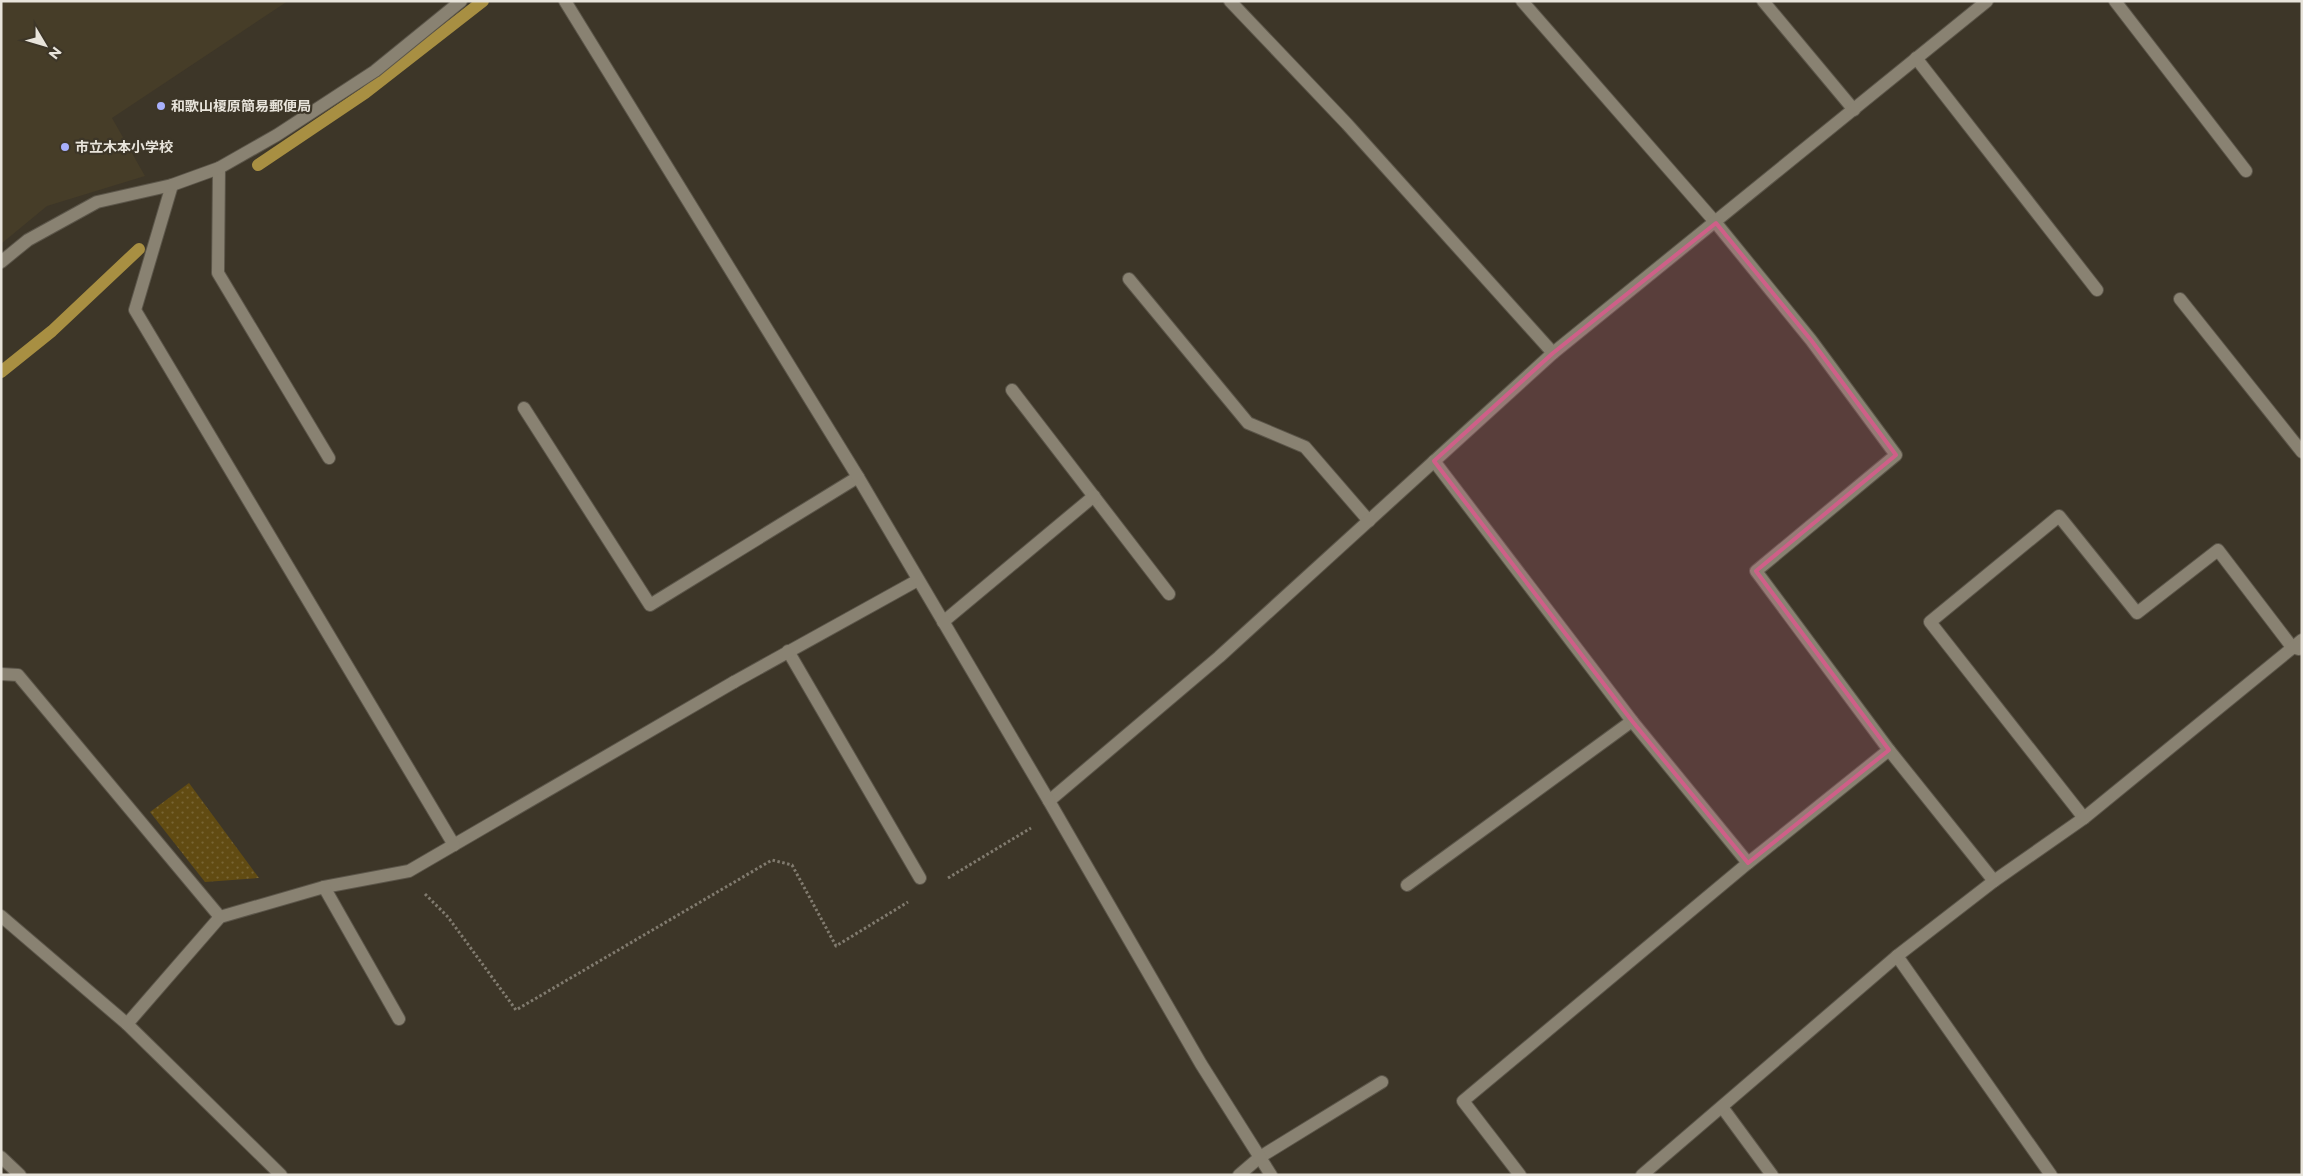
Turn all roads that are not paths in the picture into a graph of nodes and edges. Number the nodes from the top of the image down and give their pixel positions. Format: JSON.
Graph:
{"nodes":[{"id":1,"x":461,"y":1,"type":"edge"},
{"id":2,"x":565,"y":1,"type":"edge"},
{"id":3,"x":1230,"y":1,"type":"edge"},
{"id":4,"x":1522,"y":1,"type":"edge"},
{"id":5,"x":1763,"y":1,"type":"edge"},
{"id":6,"x":1987,"y":1,"type":"edge"},
{"id":7,"x":2115,"y":1,"type":"edge"},
{"id":8,"x":1916,"y":58,"type":"junction"},
{"id":9,"x":1854,"y":110,"type":"junction"},
{"id":10,"x":219,"y":168,"type":"junction"},
{"id":11,"x":2246,"y":171,"type":"dead end"},
{"id":12,"x":172,"y":185,"type":"junction"},
{"id":13,"x":1716,"y":223,"type":"junction"},
{"id":14,"x":1,"y":262,"type":"edge"},
{"id":15,"x":1129,"y":279,"type":"dead end"},
{"id":16,"x":2097,"y":290,"type":"dead end"},
{"id":17,"x":2180,"y":299,"type":"dead end"},
{"id":18,"x":1553,"y":353,"type":"junction"},
{"id":19,"x":1012,"y":390,"type":"dead end"},
{"id":20,"x":524,"y":408,"type":"dead end"},
{"id":21,"x":2302,"y":452,"type":"edge"},
{"id":22,"x":329,"y":458,"type":"dead end"},
{"id":23,"x":1434,"y":462,"type":"junction"},
{"id":24,"x":858,"y":477,"type":"junction"},
{"id":25,"x":1094,"y":496,"type":"junction"},
{"id":26,"x":1369,"y":521,"type":"junction"},
{"id":27,"x":918,"y":580,"type":"junction"},
{"id":28,"x":1169,"y":594,"type":"dead end"},
{"id":29,"x":943,"y":622,"type":"junction"},
{"id":30,"x":2299,"y":645,"type":"edge"},
{"id":31,"x":788,"y":651,"type":"junction"},
{"id":32,"x":1,"y":674,"type":"edge"},
{"id":33,"x":1632,"y":721,"type":"junction"},
{"id":34,"x":1889,"y":750,"type":"junction"},
{"id":35,"x":1049,"y":801,"type":"junction"},
{"id":36,"x":2084,"y":818,"type":"junction"},
{"id":37,"x":454,"y":845,"type":"junction"},
{"id":38,"x":1748,"y":863,"type":"junction"},
{"id":39,"x":920,"y":878,"type":"dead end"},
{"id":40,"x":1994,"y":881,"type":"junction"},
{"id":41,"x":1407,"y":885,"type":"dead end"},
{"id":42,"x":324,"y":887,"type":"junction"},
{"id":43,"x":1,"y":916,"type":"edge"},
{"id":44,"x":220,"y":917,"type":"junction"},
{"id":45,"x":1897,"y":956,"type":"junction"},
{"id":46,"x":399,"y":1019,"type":"dead end"},
{"id":47,"x":127,"y":1024,"type":"junction"},
{"id":48,"x":1382,"y":1082,"type":"dead end"},
{"id":49,"x":1722,"y":1106,"type":"junction"},
{"id":50,"x":1,"y":1157,"type":"edge"},
{"id":51,"x":1260,"y":1157,"type":"junction"},
{"id":52,"x":20,"y":1175,"type":"edge"},
{"id":53,"x":282,"y":1175,"type":"edge"},
{"id":54,"x":1239,"y":1175,"type":"edge"},
{"id":55,"x":1272,"y":1175,"type":"edge"},
{"id":56,"x":1520,"y":1175,"type":"edge"},
{"id":57,"x":1642,"y":1175,"type":"edge"},
{"id":58,"x":1772,"y":1175,"type":"edge"},
{"id":59,"x":2051,"y":1175,"type":"edge"}],
"edges":[{"from":1,"to":10,"type":"street"},
{"from":2,"to":24,"type":"street"},
{"from":3,"to":18,"type":"street"},
{"from":4,"to":13,"type":"street"},
{"from":5,"to":9,"type":"street"},
{"from":6,"to":8,"type":"street"},
{"from":7,"to":11,"type":"street"},
{"from":8,"to":9,"type":"street"},
{"from":8,"to":16,"type":"street"},
{"from":9,"to":13,"type":"street"},
{"from":10,"to":12,"type":"street"},
{"from":10,"to":22,"type":"street"},
{"from":12,"to":14,"type":"street"},
{"from":12,"to":37,"type":"street"},
{"from":13,"to":18,"type":"street"},
{"from":13,"to":34,"type":"street"},
{"from":15,"to":26,"type":"street"},
{"from":17,"to":21,"type":"street"},
{"from":18,"to":23,"type":"street"},
{"from":19,"to":25,"type":"street"},
{"from":20,"to":24,"type":"street"},
{"from":23,"to":26,"type":"street"},
{"from":23,"to":33,"type":"street"},
{"from":24,"to":27,"type":"street"},
{"from":25,"to":28,"type":"street"},
{"from":25,"to":29,"type":"street"},
{"from":26,"to":35,"type":"street"},
{"from":27,"to":29,"type":"street"},
{"from":27,"to":31,"type":"street"},
{"from":29,"to":35,"type":"street"},
{"from":30,"to":36,"type":"street"},
{"from":30,"to":36,"type":"street"},
{"from":31,"to":37,"type":"street"},
{"from":31,"to":39,"type":"street"},
{"from":32,"to":44,"type":"street"},
{"from":33,"to":38,"type":"street"},
{"from":33,"to":41,"type":"street"},
{"from":34,"to":38,"type":"street"},
{"from":34,"to":40,"type":"street"},
{"from":35,"to":51,"type":"street"},
{"from":36,"to":40,"type":"street"},
{"from":37,"to":42,"type":"street"},
{"from":38,"to":56,"type":"street"},
{"from":40,"to":45,"type":"street"},
{"from":42,"to":44,"type":"street"},
{"from":42,"to":46,"type":"street"},
{"from":43,"to":47,"type":"street"},
{"from":44,"to":47,"type":"street"},
{"from":45,"to":49,"type":"street"},
{"from":45,"to":59,"type":"street"},
{"from":47,"to":53,"type":"street"},
{"from":48,"to":51,"type":"street"},
{"from":49,"to":57,"type":"street"},
{"from":49,"to":58,"type":"street"},
{"from":50,"to":52,"type":"street"},
{"from":51,"to":54,"type":"street"},
{"from":51,"to":55,"type":"street"}]}
